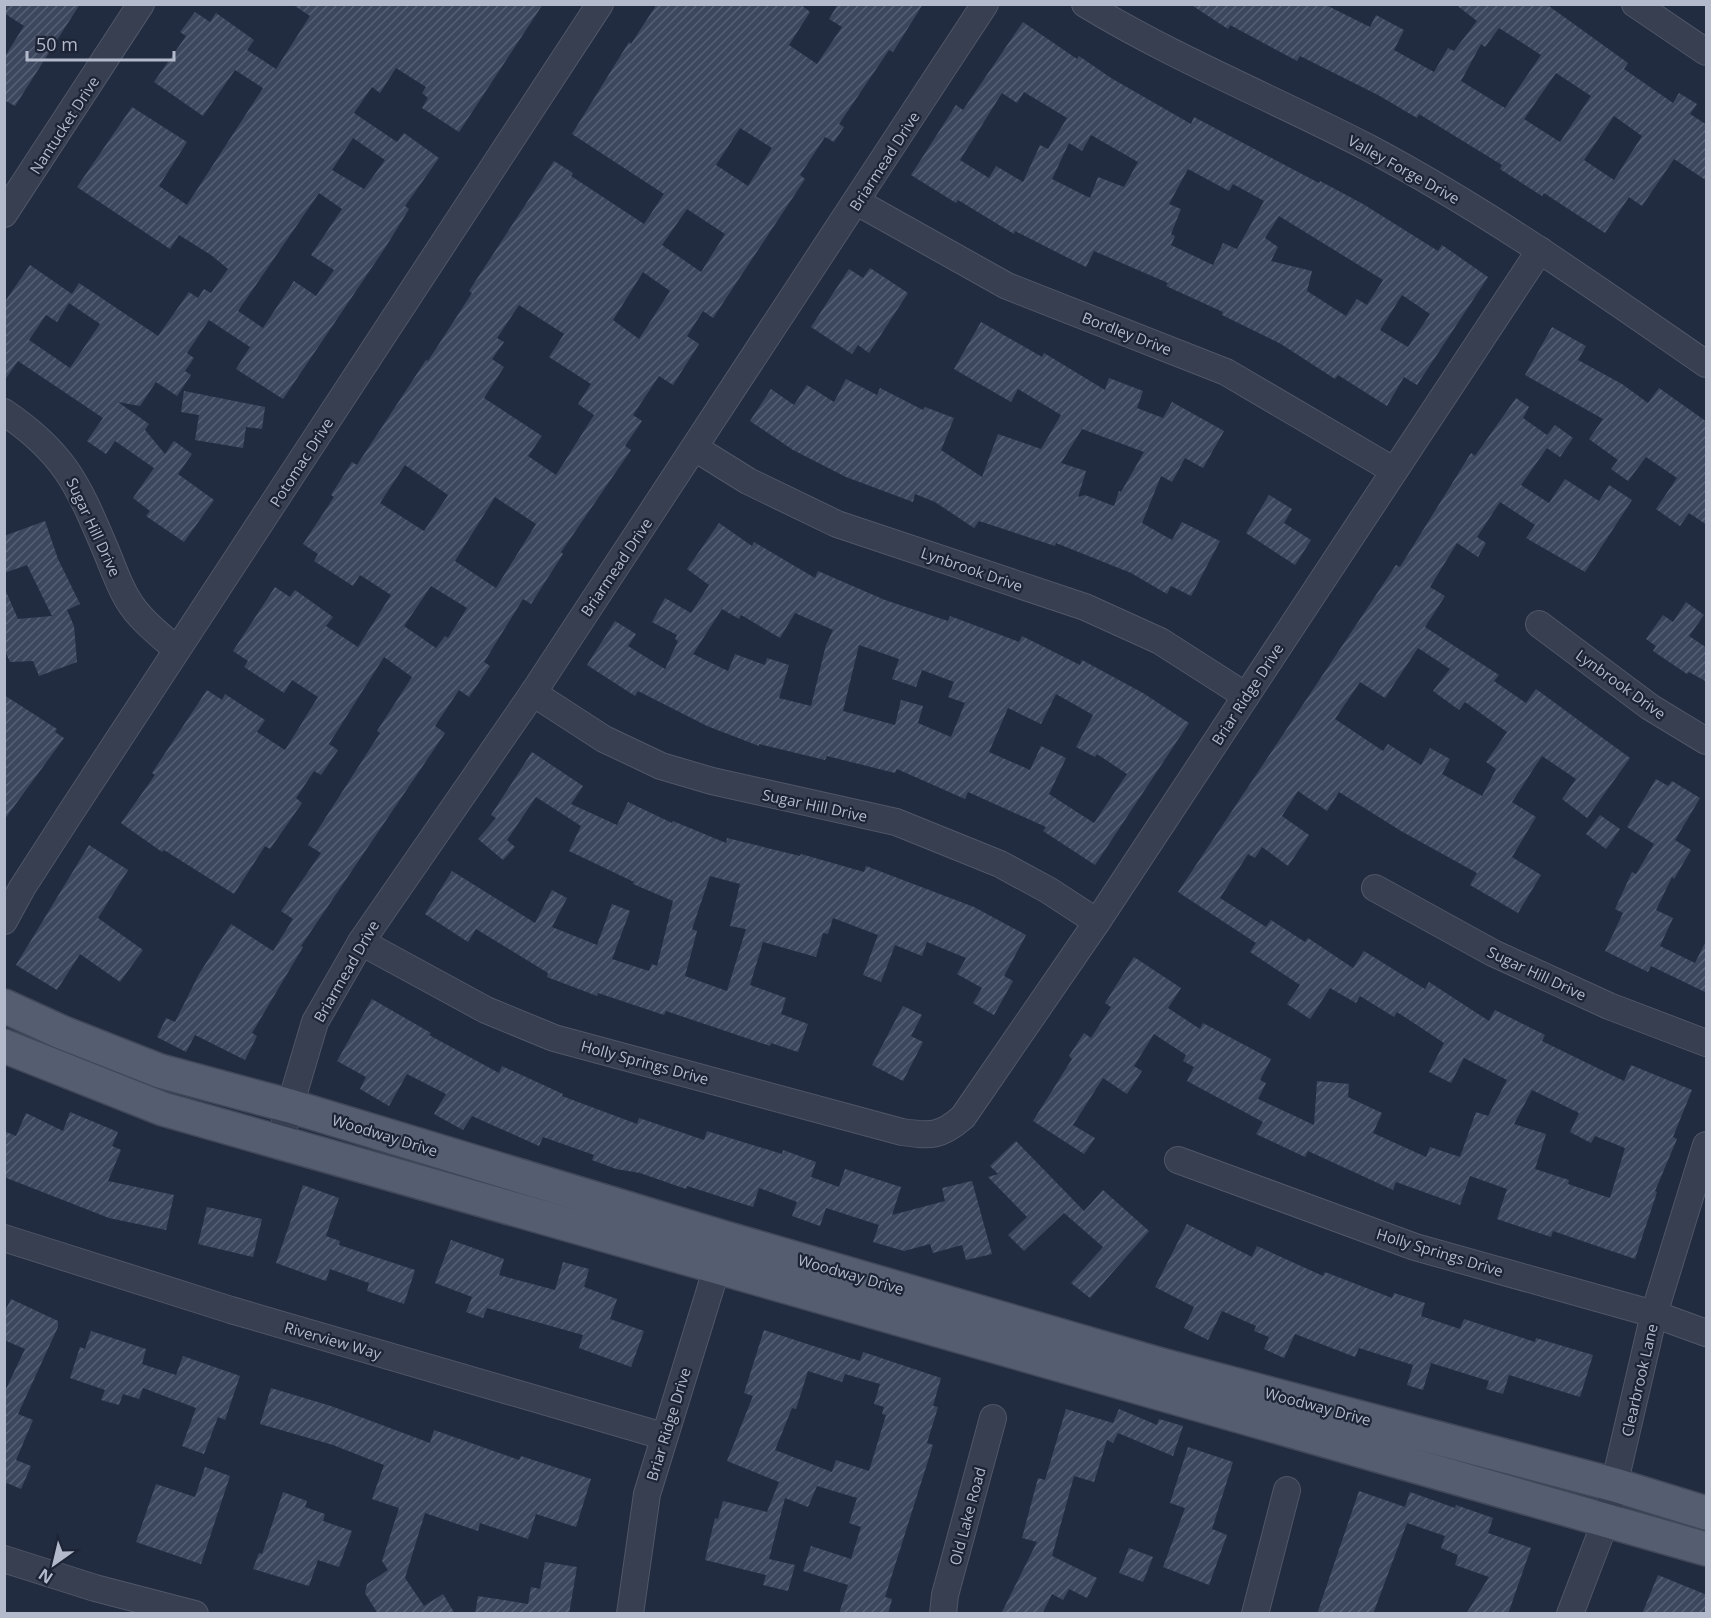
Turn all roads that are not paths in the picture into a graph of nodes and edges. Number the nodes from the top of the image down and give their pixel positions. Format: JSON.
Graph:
{"nodes":[{"id":1,"x":141,"y":4,"type":"edge"},
{"id":2,"x":600,"y":4,"type":"edge"},
{"id":3,"x":985,"y":4,"type":"edge"},
{"id":4,"x":1085,"y":4,"type":"edge"},
{"id":5,"x":1635,"y":4,"type":"edge"},
{"id":6,"x":1707,"y":52,"type":"edge"},
{"id":7,"x":857,"y":202,"type":"junction"},
{"id":8,"x":4,"y":214,"type":"edge"},
{"id":9,"x":1540,"y":249,"type":"junction"},
{"id":10,"x":1707,"y":364,"type":"edge"},
{"id":11,"x":4,"y":412,"type":"edge"},
{"id":12,"x":695,"y":448,"type":"junction"},
{"id":13,"x":1393,"y":470,"type":"junction"},
{"id":14,"x":1539,"y":624,"type":"dead end"},
{"id":15,"x":177,"y":650,"type":"junction"},
{"id":16,"x":532,"y":693,"type":"junction"},
{"id":17,"x":1246,"y":696,"type":"junction"},
{"id":18,"x":1707,"y":741,"type":"edge"},
{"id":19,"x":1375,"y":888,"type":"dead end"},
{"id":20,"x":4,"y":921,"type":"edge"},
{"id":21,"x":1097,"y":922,"type":"junction"},
{"id":22,"x":361,"y":942,"type":"junction"},
{"id":23,"x":4,"y":1006,"type":"edge"},
{"id":24,"x":1707,"y":1043,"type":"edge"},
{"id":25,"x":4,"y":1046,"type":"edge"},
{"id":26,"x":290,"y":1106,"type":"junction"},
{"id":27,"x":945,"y":1132,"type":"joint"},
{"id":28,"x":279,"y":1143,"type":"junction"},
{"id":29,"x":1707,"y":1145,"type":"edge"},
{"id":30,"x":1178,"y":1160,"type":"dead end"},
{"id":31,"x":4,"y":1238,"type":"edge"},
{"id":32,"x":722,"y":1252,"type":"junction"},
{"id":33,"x":1654,"y":1314,"type":"junction"},
{"id":34,"x":1707,"y":1333,"type":"edge"},
{"id":35,"x":1161,"y":1378,"type":"junction"},
{"id":36,"x":993,"y":1418,"type":"dead end"},
{"id":37,"x":663,"y":1436,"type":"junction"},
{"id":38,"x":1615,"y":1485,"type":"junction"},
{"id":39,"x":1287,"y":1490,"type":"dead end"},
{"id":40,"x":1707,"y":1513,"type":"edge"},
{"id":41,"x":1606,"y":1520,"type":"junction"},
{"id":42,"x":1707,"y":1550,"type":"edge"},
{"id":43,"x":4,"y":1559,"type":"edge"},
{"id":44,"x":195,"y":1614,"type":"edge"},
{"id":45,"x":630,"y":1614,"type":"edge"},
{"id":46,"x":943,"y":1614,"type":"edge"},
{"id":47,"x":1255,"y":1614,"type":"edge"},
{"id":48,"x":1570,"y":1614,"type":"edge"}],
"edges":[{"from":1,"to":8,"type":"street","name":"Nantucket Drive"},
{"from":2,"to":15,"type":"street","name":"Potomac Drive"},
{"from":3,"to":7,"type":"street","name":"Briarmead Drive"},
{"from":4,"to":9,"type":"street","name":"Valley Forge Drive"},
{"from":5,"to":6,"type":"street"},
{"from":7,"to":12,"type":"street","name":"Briarmead Drive"},
{"from":7,"to":13,"type":"street","name":"Bordley Drive"},
{"from":9,"to":10,"type":"street","name":"Valley Forge Drive"},
{"from":9,"to":13,"type":"street","name":"Briar Ridge Drive"},
{"from":11,"to":15,"type":"street","name":"Sugar Hill Drive"},
{"from":12,"to":16,"type":"street","name":"Briarmead Drive"},
{"from":12,"to":17,"type":"street","name":"Lynbrook Drive"},
{"from":13,"to":17,"type":"street","name":"Briar Ridge Drive"},
{"from":14,"to":18,"type":"street","name":"Lynbrook Drive"},
{"from":15,"to":20,"type":"street","name":"Potomac Drive"},
{"from":16,"to":21,"type":"street","name":"Sugar Hill Drive"},
{"from":16,"to":22,"type":"street","name":"Briarmead Drive"},
{"from":17,"to":21,"type":"street","name":"Briar Ridge Drive"},
{"from":19,"to":24,"type":"street","name":"Sugar Hill Drive"},
{"from":21,"to":27,"type":"street","name":"Briar Ridge Drive"},
{"from":22,"to":26,"type":"street","name":"Briarmead Drive"},
{"from":22,"to":27,"type":"street","name":"Holly Springs Drive"},
{"from":23,"to":26,"type":"main road","name":"Woodway Drive"},
{"from":25,"to":28,"type":"main road","name":"Woodway Drive"},
{"from":26,"to":28,"type":"street","name":"Briarmead Drive"},
{"from":26,"to":32,"type":"main road","name":"Woodway Drive"},
{"from":28,"to":32,"type":"main road","name":"Woodway Drive"},
{"from":29,"to":33,"type":"street","name":"Clearbrook Lane"},
{"from":30,"to":33,"type":"street","name":"Holly Springs Drive"},
{"from":31,"to":37,"type":"street","name":"Riverview Way"},
{"from":32,"to":35,"type":"main road","name":"Woodway Drive"},
{"from":32,"to":37,"type":"street","name":"Briar Ridge Drive"},
{"from":33,"to":34,"type":"street","name":"Holly Springs Drive"},
{"from":33,"to":38,"type":"street","name":"Clearbrook Lane"},
{"from":35,"to":38,"type":"main road","name":"Woodway Drive"},
{"from":35,"to":41,"type":"main road","name":"Woodway Drive"},
{"from":36,"to":46,"type":"street","name":"Old Lake Road"},
{"from":37,"to":45,"type":"street","name":"Briar Ridge Drive"},
{"from":38,"to":40,"type":"main road","name":"Woodway Drive"},
{"from":38,"to":41,"type":"street","name":"Clearbrook Lane"},
{"from":39,"to":47,"type":"street"},
{"from":41,"to":42,"type":"main road","name":"Woodway Drive"},
{"from":41,"to":48,"type":"street","name":"Clearbrook Lane"},
{"from":43,"to":44,"type":"street"}]}
